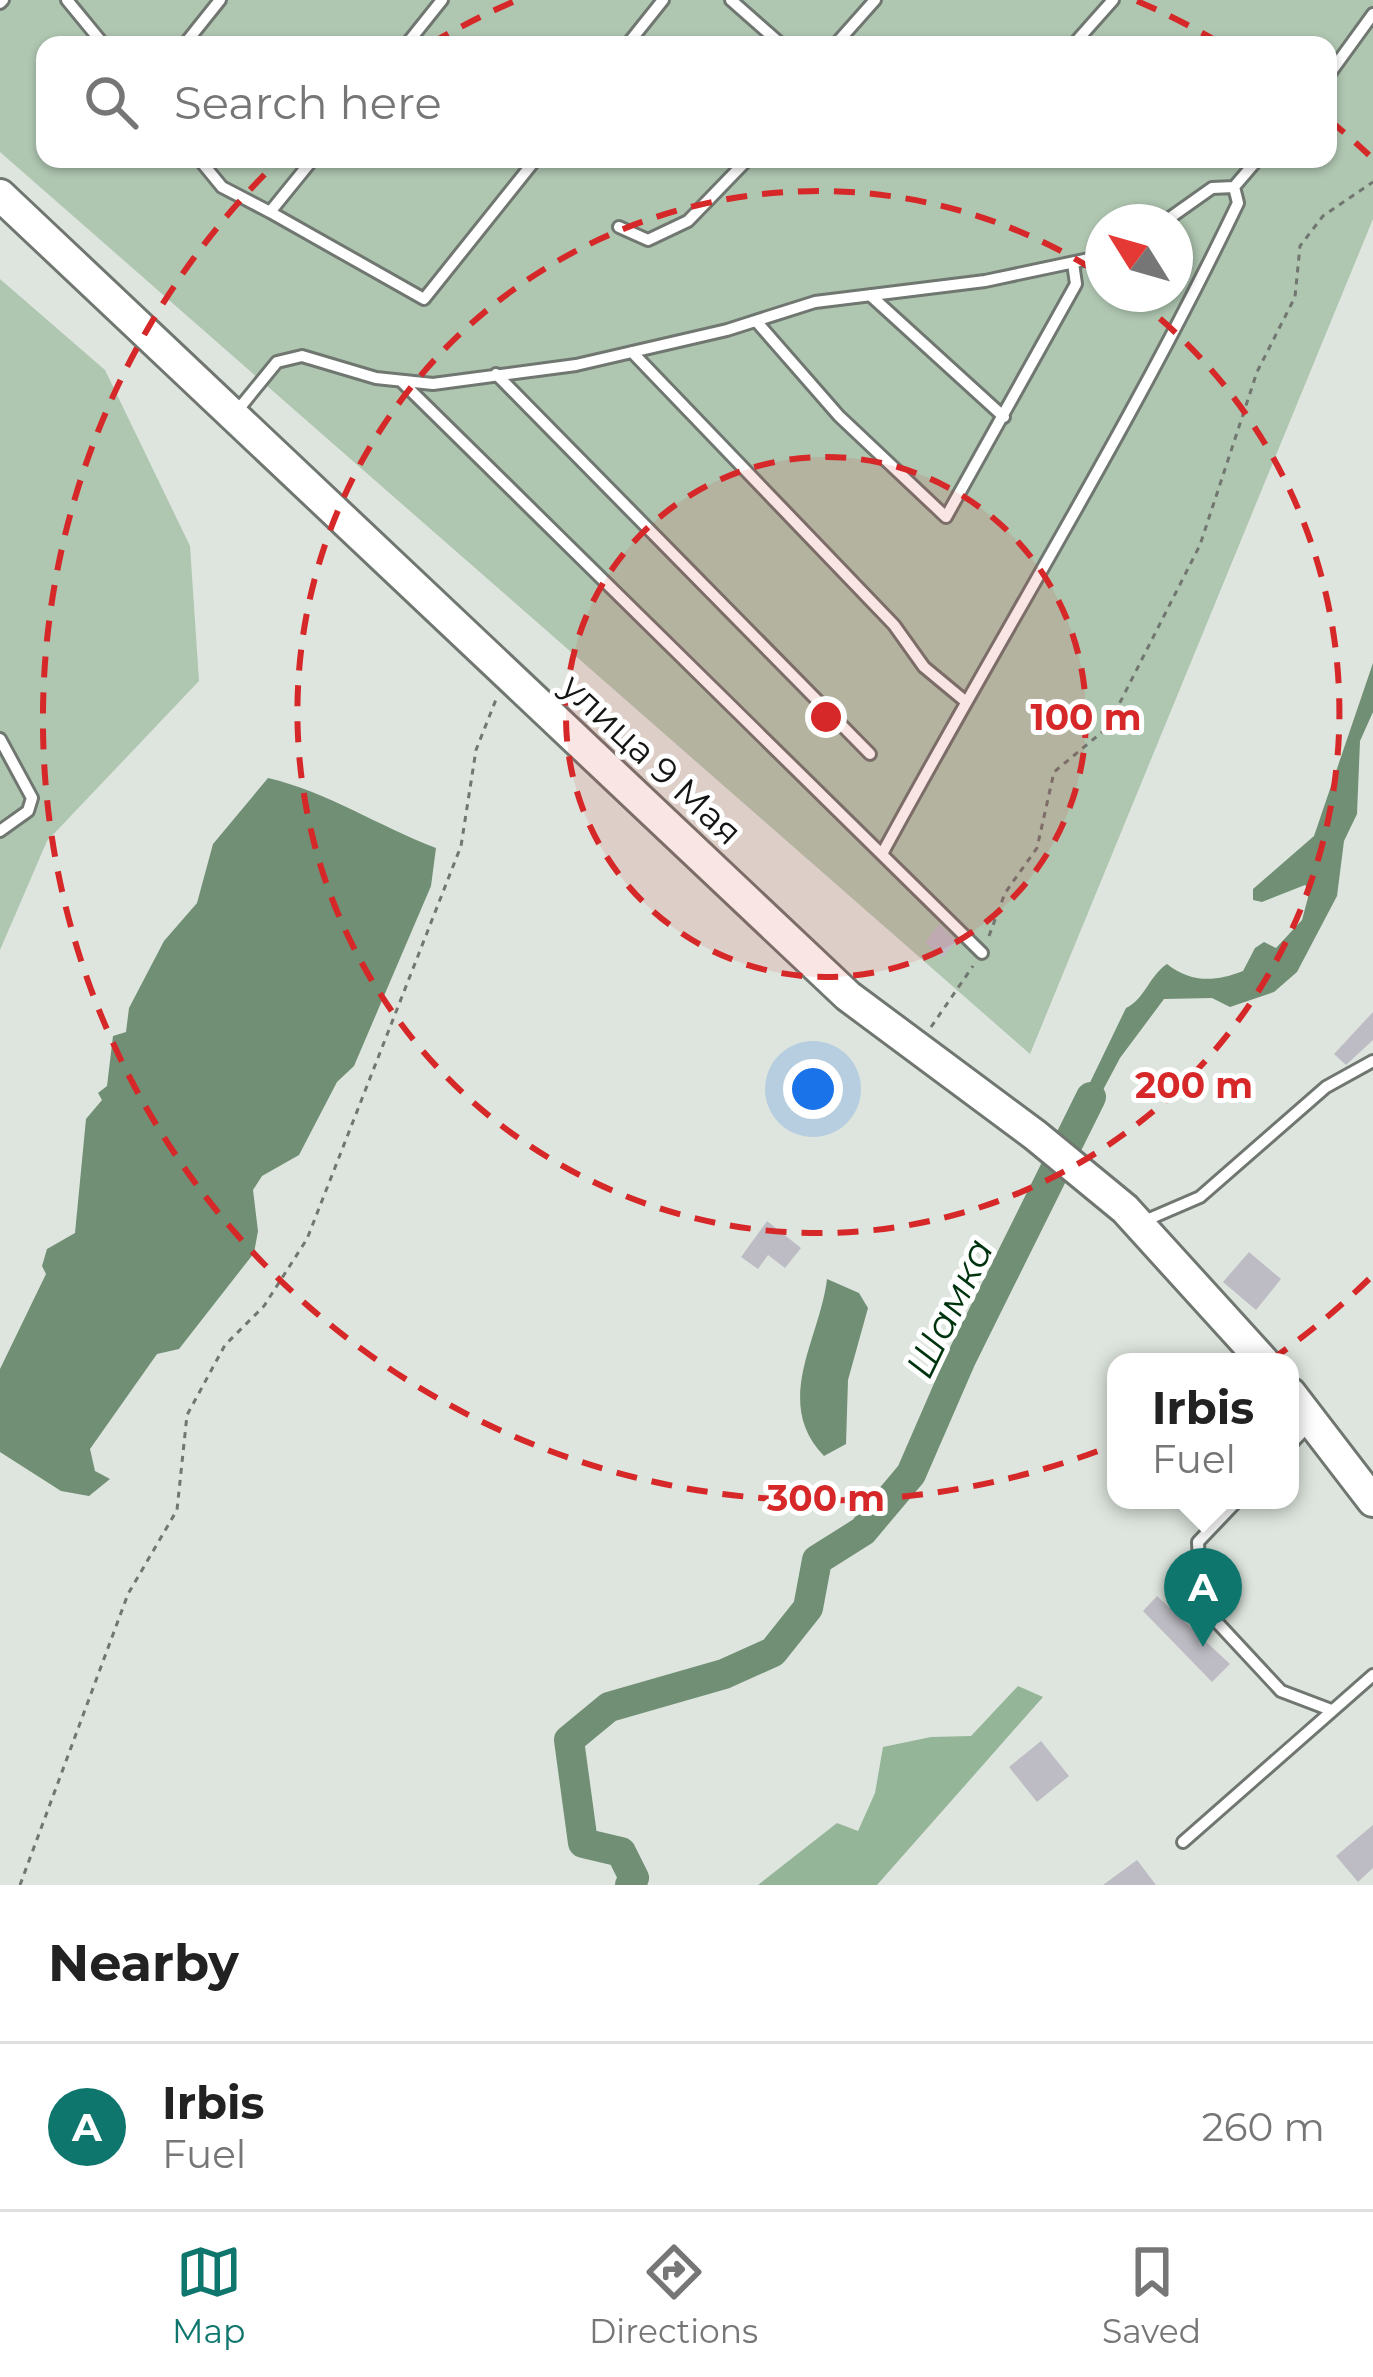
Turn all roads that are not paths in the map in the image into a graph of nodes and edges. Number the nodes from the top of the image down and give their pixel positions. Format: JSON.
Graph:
{"nodes":[{"id":1,"x":67,"y":0,"type":"edge"},
{"id":2,"x":220,"y":0,"type":"edge"},
{"id":3,"x":442,"y":0,"type":"edge"},
{"id":4,"x":662,"y":0,"type":"edge"},
{"id":5,"x":731,"y":0,"type":"edge"},
{"id":6,"x":875,"y":0,"type":"edge"},
{"id":7,"x":1113,"y":0,"type":"edge"},
{"id":8,"x":1373,"y":14,"type":"edge"},
{"id":9,"x":97,"y":36,"type":"edge"},
{"id":10,"x":191,"y":36,"type":"edge"},
{"id":11,"x":413,"y":36,"type":"edge"},
{"id":12,"x":634,"y":36,"type":"edge"},
{"id":13,"x":772,"y":36,"type":"edge"},
{"id":14,"x":844,"y":36,"type":"edge"},
{"id":15,"x":1081,"y":36,"type":"edge"},
{"id":16,"x":1337,"y":64,"type":"edge"},
{"id":17,"x":206,"y":168,"type":"edge"},
{"id":18,"x":306,"y":168,"type":"edge"},
{"id":19,"x":529,"y":168,"type":"edge"},
{"id":20,"x":739,"y":168,"type":"edge"},
{"id":21,"x":1250,"y":168,"type":"edge"},
{"id":22,"x":1234,"y":187,"type":"junction"},
{"id":23,"x":0,"y":195,"type":"edge"},
{"id":24,"x":1189,"y":204,"type":"edge"},
{"id":25,"x":270,"y":212,"type":"junction"},
{"id":26,"x":620,"y":227,"type":"dead end"},
{"id":27,"x":1085,"y":260,"type":"edge"},
{"id":28,"x":1073,"y":263,"type":"junction"},
{"id":29,"x":870,"y":295,"type":"junction"},
{"id":30,"x":756,"y":321,"type":"junction"},
{"id":31,"x":632,"y":352,"type":"junction"},
{"id":32,"x":496,"y":374,"type":"junction"},
{"id":33,"x":401,"y":381,"type":"junction"},
{"id":34,"x":235,"y":413,"type":"junction"},
{"id":35,"x":1004,"y":417,"type":"junction"},
{"id":36,"x":965,"y":701,"type":"junction"},
{"id":37,"x":0,"y":740,"type":"edge"},
{"id":38,"x":870,"y":754,"type":"dead end"},
{"id":39,"x":0,"y":831,"type":"edge"},
{"id":40,"x":882,"y":854,"type":"junction"},
{"id":41,"x":982,"y":953,"type":"road end"},
{"id":42,"x":1373,"y":1061,"type":"edge"},
{"id":43,"x":1138,"y":1223,"type":"junction"},
{"id":44,"x":1256,"y":1353,"type":"edge"},
{"id":45,"x":1299,"y":1405,"type":"edge"},
{"id":46,"x":1312,"y":1422,"type":"junction"},
{"id":47,"x":1299,"y":1436,"type":"edge"},
{"id":48,"x":1373,"y":1501,"type":"edge"},
{"id":49,"x":1229,"y":1509,"type":"edge"},
{"id":50,"x":1373,"y":1676,"type":"edge"},
{"id":51,"x":1331,"y":1710,"type":"junction"},
{"id":52,"x":1183,"y":1842,"type":"dead end"}],
"edges":[{"from":1,"to":9,"type":"lane"},
{"from":2,"to":10,"type":"lane"},
{"from":3,"to":11,"type":"lane"},
{"from":4,"to":12,"type":"lane"},
{"from":5,"to":13,"type":"lane"},
{"from":6,"to":14,"type":"lane"},
{"from":7,"to":15,"type":"lane"},
{"from":8,"to":16,"type":"lane"},
{"from":17,"to":25,"type":"lane"},
{"from":18,"to":25,"type":"lane"},
{"from":19,"to":25,"type":"lane"},
{"from":20,"to":26,"type":"lane"},
{"from":21,"to":22,"type":"lane"},
{"from":22,"to":24,"type":"lane"},
{"from":22,"to":36,"type":"lane"},
{"from":23,"to":34,"type":"main road","name":"улица 9 Мая"},
{"from":27,"to":28,"type":"lane"},
{"from":28,"to":29,"type":"lane"},
{"from":28,"to":35,"type":"lane"},
{"from":29,"to":30,"type":"lane"},
{"from":29,"to":35,"type":"lane"},
{"from":30,"to":31,"type":"lane"},
{"from":30,"to":35,"type":"lane"},
{"from":31,"to":32,"type":"lane"},
{"from":31,"to":36,"type":"lane"},
{"from":32,"to":33,"type":"lane"},
{"from":32,"to":38,"type":"lane"},
{"from":33,"to":34,"type":"lane"},
{"from":33,"to":40,"type":"lane"},
{"from":34,"to":43,"type":"main road","name":"улица 9 Мая"},
{"from":36,"to":40,"type":"lane"},
{"from":37,"to":39,"type":"lane"},
{"from":40,"to":41,"type":"lane"},
{"from":42,"to":43,"type":"lane"},
{"from":43,"to":44,"type":"main road","name":"улица 9 Мая"},
{"from":45,"to":46,"type":"main road"},
{"from":46,"to":47,"type":"lane"},
{"from":46,"to":48,"type":"main road"},
{"from":49,"to":51,"type":"lane"},
{"from":50,"to":51,"type":"lane"},
{"from":51,"to":52,"type":"lane"}]}
